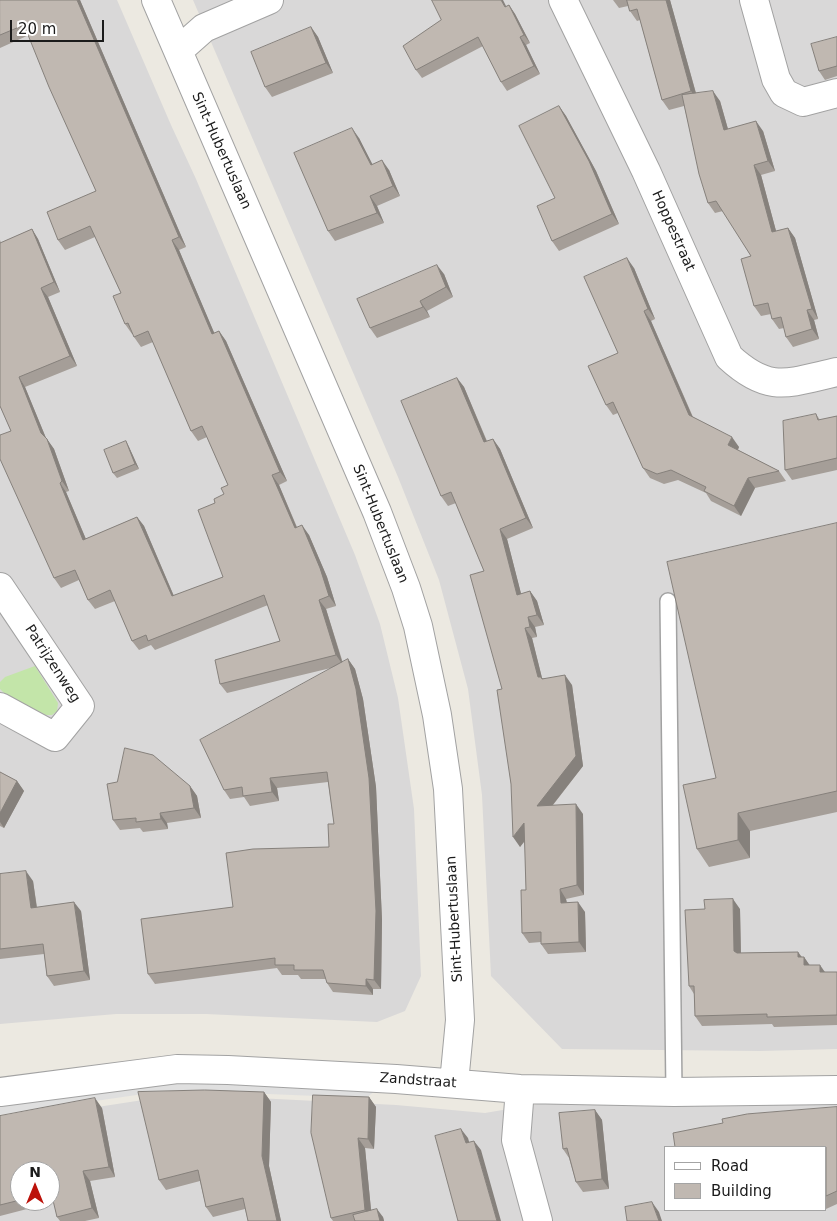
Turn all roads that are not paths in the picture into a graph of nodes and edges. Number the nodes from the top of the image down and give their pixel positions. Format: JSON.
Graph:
{"nodes":[{"id":1,"x":156,"y":0,"type":"edge"},
{"id":2,"x":269,"y":0,"type":"edge"},
{"id":3,"x":563,"y":0,"type":"edge"},
{"id":4,"x":754,"y":0,"type":"edge"},
{"id":5,"x":178,"y":51,"type":"junction"},
{"id":6,"x":837,"y":93,"type":"edge"},
{"id":7,"x":837,"y":372,"type":"edge"},
{"id":8,"x":0,"y":587,"type":"edge"},
{"id":9,"x":668,"y":600,"type":"edge"},
{"id":10,"x":0,"y":707,"type":"edge"},
{"id":11,"x":454,"y":1083,"type":"junction"},
{"id":12,"x":520,"y":1089,"type":"junction"},
{"id":13,"x":837,"y":1090,"type":"edge"},
{"id":14,"x":0,"y":1092,"type":"edge"},
{"id":15,"x":674,"y":1092,"type":"junction"},
{"id":16,"x":538,"y":1221,"type":"edge"}],
"edges":[{"from":1,"to":5,"type":"street","name":"Sint-Hubertuslaan"},
{"from":2,"to":5,"type":"street"},
{"from":3,"to":7,"type":"street","name":"Hoppestraat"},
{"from":4,"to":6,"type":"street"},
{"from":5,"to":11,"type":"street","name":"Sint-Hubertuslaan"},
{"from":8,"to":10,"type":"street","name":"Patrijzenweg"},
{"from":9,"to":15,"type":"lane"},
{"from":11,"to":12,"type":"street","name":"Zandstraat"},
{"from":11,"to":14,"type":"street","name":"Zandstraat"},
{"from":12,"to":15,"type":"street","name":"Zandstraat"},
{"from":12,"to":16,"type":"street"},
{"from":13,"to":15,"type":"street","name":"Zandstraat"}]}
